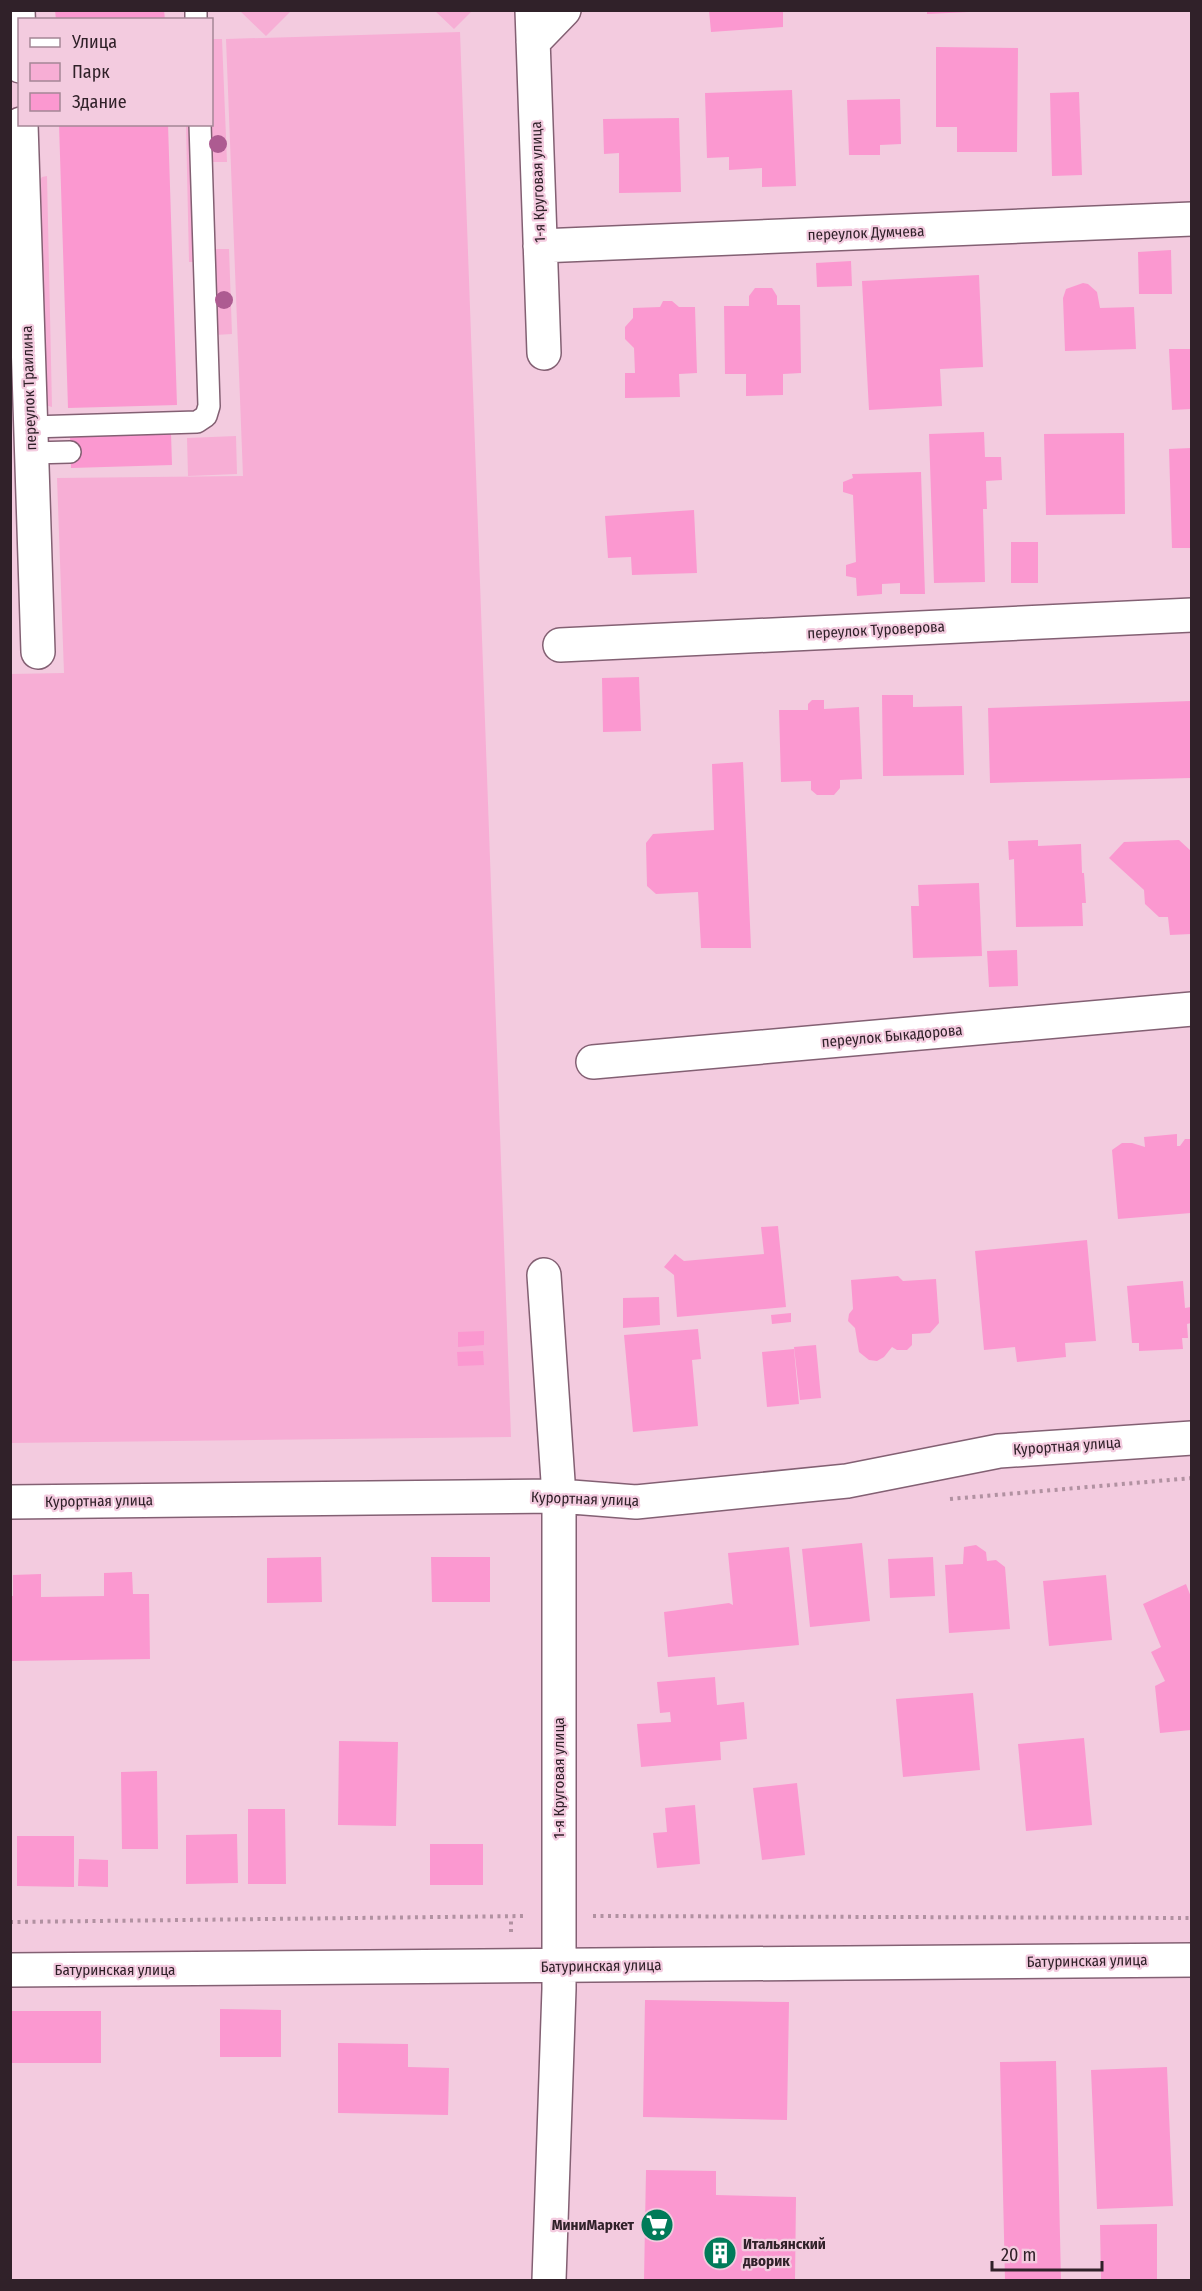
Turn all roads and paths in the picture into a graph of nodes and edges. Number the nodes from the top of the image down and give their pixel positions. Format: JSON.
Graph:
{"nodes":[{"id":1,"x":564,"y":10,"type":"edge"},
{"id":2,"x":532,"y":26,"type":"edge"},
{"id":3,"x":21,"y":126,"type":"edge"},
{"id":4,"x":200,"y":126,"type":"edge"},
{"id":5,"x":1191,"y":219,"type":"edge"},
{"id":6,"x":540,"y":246,"type":"junction"},
{"id":7,"x":19,"y":302,"type":"edge"},
{"id":8,"x":544,"y":353,"type":"dead end"},
{"id":9,"x":31,"y":440,"type":"junction"},
{"id":10,"x":70,"y":452,"type":"dead end"},
{"id":11,"x":1191,"y":615,"type":"edge"},
{"id":12,"x":561,"y":645,"type":"dead end"},
{"id":13,"x":38,"y":652,"type":"dead end"},
{"id":14,"x":1191,"y":1009,"type":"edge"},
{"id":15,"x":593,"y":1062,"type":"dead end"},
{"id":16,"x":544,"y":1275,"type":"dead end"},
{"id":17,"x":1191,"y":1438,"type":"edge"},
{"id":18,"x":1191,"y":1478,"type":"edge"},
{"id":19,"x":559,"y":1497,"type":"junction"},
{"id":20,"x":949,"y":1499,"type":"dead end"},
{"id":21,"x":10,"y":1502,"type":"edge"},
{"id":22,"x":559,"y":1916,"type":"junction"},
{"id":23,"x":1191,"y":1918,"type":"edge"},
{"id":24,"x":10,"y":1922,"type":"edge"},
{"id":25,"x":1191,"y":1960,"type":"edge"},
{"id":26,"x":559,"y":1966,"type":"junction"},
{"id":27,"x":10,"y":1970,"type":"edge"},
{"id":28,"x":549,"y":2280,"type":"edge"}],
"edges":[{"from":1,"to":2,"type":"street"},
{"from":2,"to":6,"type":"street","name":"1-я Круговая улица"},
{"from":3,"to":7,"type":"street","name":"переулок Траилина"},
{"from":4,"to":9,"type":"lane"},
{"from":5,"to":6,"type":"street","name":"переулок Думчева"},
{"from":6,"to":8,"type":"street","name":"1-я Круговая улица"},
{"from":7,"to":9,"type":"street","name":"переулок Траилина"},
{"from":9,"to":10,"type":"lane"},
{"from":9,"to":13,"type":"street","name":"переулок Траилина"},
{"from":11,"to":12,"type":"street","name":"переулок Туроверова"},
{"from":14,"to":15,"type":"street","name":"переулок Быкадорова"},
{"from":16,"to":19,"type":"street","name":"1-я Круговая улица"},
{"from":17,"to":19,"type":"street","name":"Курортная улица"},
{"from":18,"to":20,"type":"path"},
{"from":19,"to":21,"type":"street","name":"Курортная улица"},
{"from":19,"to":22,"type":"street","name":"1-я Круговая улица"},
{"from":22,"to":23,"type":"path"},
{"from":22,"to":24,"type":"path"},
{"from":22,"to":26,"type":"street","name":"1-я Круговая улица"},
{"from":25,"to":26,"type":"street","name":"Батуринская улица"},
{"from":26,"to":27,"type":"street","name":"Батуринская улица"},
{"from":26,"to":28,"type":"street","name":"1-я Круговая улица"}]}
